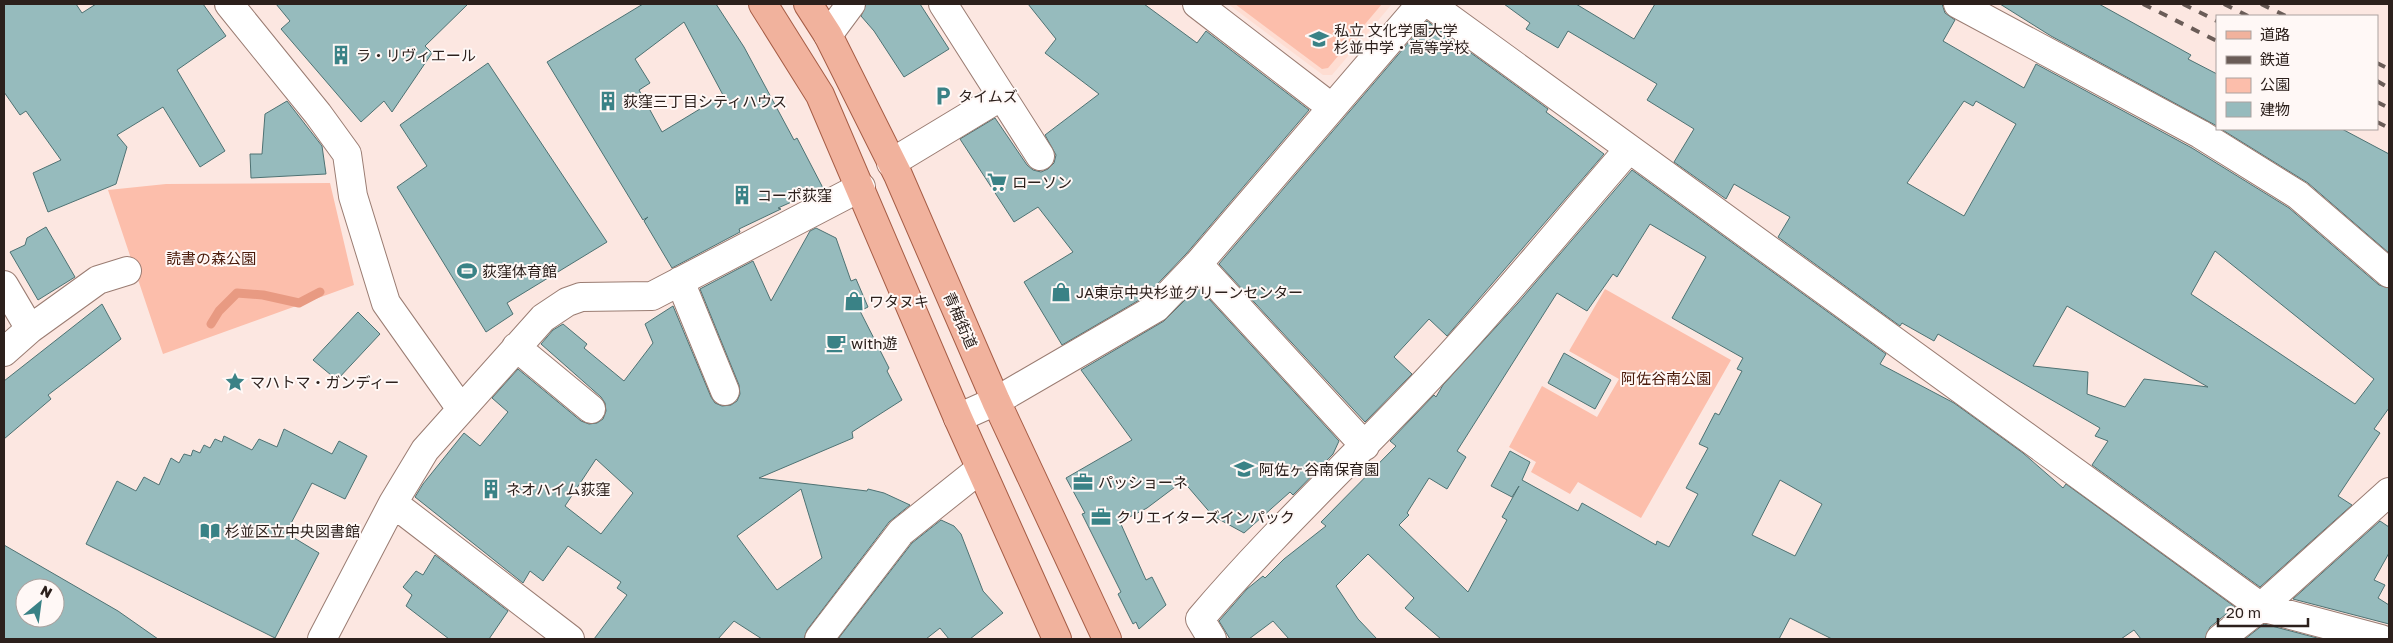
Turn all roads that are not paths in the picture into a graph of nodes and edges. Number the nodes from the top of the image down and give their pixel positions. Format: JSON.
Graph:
{"nodes":[{"id":1,"x":229,"y":4,"type":"edge"},
{"id":2,"x":763,"y":4,"type":"edge"},
{"id":3,"x":808,"y":4,"type":"edge"},
{"id":4,"x":852,"y":4,"type":"edge"},
{"id":5,"x":943,"y":4,"type":"edge"},
{"id":6,"x":1197,"y":4,"type":"edge"},
{"id":7,"x":1421,"y":4,"type":"edge"},
{"id":8,"x":1430,"y":4,"type":"edge"},
{"id":9,"x":1958,"y":4,"type":"edge"},
{"id":10,"x":828,"y":35,"type":"junction"},
{"id":11,"x":1002,"y":96,"type":"junction"},
{"id":12,"x":1331,"y":107,"type":"junction"},
{"id":13,"x":1629,"y":149,"type":"junction"},
{"id":14,"x":1040,"y":156,"type":"dead end"},
{"id":15,"x":891,"y":163,"type":"junction"},
{"id":16,"x":338,"y":175,"type":"dead end"},
{"id":17,"x":860,"y":186,"type":"junction"},
{"id":18,"x":1198,"y":264,"type":"junction"},
{"id":19,"x":127,"y":271,"type":"dead end"},
{"id":20,"x":2389,"y":273,"type":"edge"},
{"id":21,"x":680,"y":281,"type":"junction"},
{"id":22,"x":4,"y":285,"type":"edge"},
{"id":23,"x":366,"y":299,"type":"dead end"},
{"id":24,"x":30,"y":329,"type":"junction"},
{"id":25,"x":516,"y":347,"type":"junction"},
{"id":26,"x":4,"y":352,"type":"edge"},
{"id":27,"x":725,"y":391,"type":"dead end"},
{"id":28,"x":996,"y":401,"type":"junction"},
{"id":29,"x":461,"y":409,"type":"junction"},
{"id":30,"x":591,"y":410,"type":"dead end"},
{"id":31,"x":958,"y":418,"type":"junction"},
{"id":32,"x":1365,"y":446,"type":"junction"},
{"id":33,"x":980,"y":468,"type":"junction"},
{"id":34,"x":2389,"y":492,"type":"edge"},
{"id":35,"x":393,"y":503,"type":"junction"},
{"id":36,"x":2261,"y":607,"type":"junction"},
{"id":37,"x":322,"y":639,"type":"edge"},
{"id":38,"x":570,"y":639,"type":"edge"},
{"id":39,"x":819,"y":639,"type":"edge"},
{"id":40,"x":1057,"y":639,"type":"edge"},
{"id":41,"x":1107,"y":639,"type":"edge"},
{"id":42,"x":1212,"y":639,"type":"edge"},
{"id":43,"x":2220,"y":639,"type":"edge"},
{"id":44,"x":2380,"y":639,"type":"edge"}],
"edges":[{"from":1,"to":29,"type":"street"},
{"from":2,"to":17,"type":"main road"},
{"from":3,"to":10,"type":"main road","name":"青梅街道"},
{"from":4,"to":10,"type":"street"},
{"from":5,"to":11,"type":"street"},
{"from":6,"to":12,"type":"street"},
{"from":7,"to":12,"type":"street"},
{"from":8,"to":13,"type":"street"},
{"from":9,"to":20,"type":"street"},
{"from":10,"to":15,"type":"main road","name":"青梅街道"},
{"from":11,"to":14,"type":"street"},
{"from":11,"to":15,"type":"street"},
{"from":12,"to":18,"type":"street"},
{"from":13,"to":32,"type":"street"},
{"from":13,"to":36,"type":"street"},
{"from":15,"to":28,"type":"main road","name":"青梅街道"},
{"from":16,"to":23,"type":"street"},
{"from":17,"to":21,"type":"street"},
{"from":17,"to":31,"type":"main road"},
{"from":18,"to":28,"type":"street"},
{"from":18,"to":32,"type":"street"},
{"from":19,"to":24,"type":"street"},
{"from":21,"to":25,"type":"street"},
{"from":21,"to":27,"type":"street"},
{"from":22,"to":24,"type":"street"},
{"from":24,"to":26,"type":"street"},
{"from":25,"to":29,"type":"street"},
{"from":25,"to":30,"type":"street"},
{"from":28,"to":31,"type":"street"},
{"from":28,"to":41,"type":"main road","name":"青梅街道"},
{"from":29,"to":35,"type":"street"},
{"from":31,"to":33,"type":"main road"},
{"from":32,"to":42,"type":"street"},
{"from":33,"to":39,"type":"street"},
{"from":33,"to":40,"type":"main road"},
{"from":34,"to":36,"type":"street"},
{"from":35,"to":37,"type":"street"},
{"from":35,"to":38,"type":"street"},
{"from":36,"to":43,"type":"street"},
{"from":36,"to":44,"type":"street"}]}
